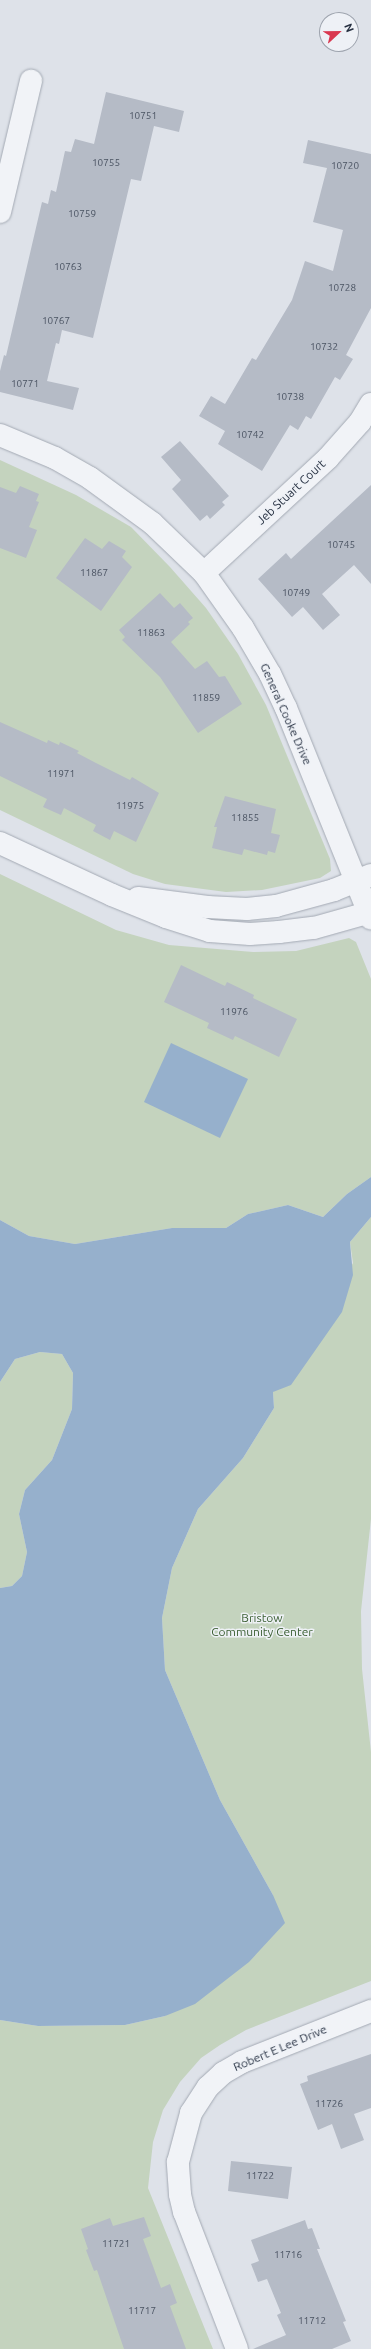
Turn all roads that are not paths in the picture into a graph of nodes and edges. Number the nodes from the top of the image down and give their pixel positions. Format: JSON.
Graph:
{"nodes":[{"id":1,"x":31,"y":82,"type":"dead end"},
{"id":2,"x":0,"y":212,"type":"edge"},
{"id":3,"x":371,"y":404,"type":"edge"},
{"id":4,"x":0,"y":435,"type":"edge"},
{"id":5,"x":204,"y":573,"type":"junction"},
{"id":6,"x":0,"y":843,"type":"edge"},
{"id":7,"x":364,"y":878,"type":"edge"},
{"id":8,"x":112,"y":895,"type":"junction"},
{"id":9,"x":370,"y":915,"type":"edge"},
{"id":10,"x":371,"y":2011,"type":"edge"},
{"id":11,"x":237,"y":2349,"type":"edge"}],
"edges":[{"from":1,"to":2,"type":"street"},
{"from":3,"to":5,"type":"street","name":"Jeb Stuart Court"},
{"from":4,"to":5,"type":"street","name":"General Cooke Drive"},
{"from":5,"to":7,"type":"street","name":"General Cooke Drive"},
{"from":6,"to":8,"type":"street"},
{"from":7,"to":8,"type":"street"},
{"from":7,"to":9,"type":"street","name":"General Cooke Drive"},
{"from":8,"to":9,"type":"street"},
{"from":10,"to":11,"type":"street","name":"Robert E Lee Drive"}]}
